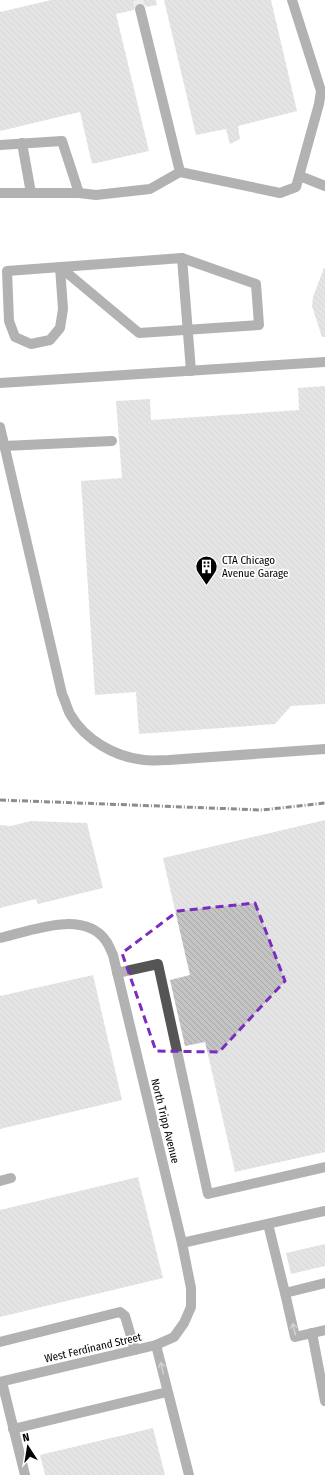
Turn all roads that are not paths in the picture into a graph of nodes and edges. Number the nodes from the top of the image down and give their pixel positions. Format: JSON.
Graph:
{"nodes":[{"id":1,"x":292,"y":0,"type":"edge"},
{"id":2,"x":140,"y":9,"type":"tunnel mouth"},
{"id":3,"x":323,"y":91,"type":"edge"},
{"id":4,"x":22,"y":143,"type":"junction"},
{"id":5,"x":0,"y":145,"type":"edge"},
{"id":6,"x":180,"y":172,"type":"junction"},
{"id":7,"x":300,"y":176,"type":"junction"},
{"id":8,"x":325,"y":186,"type":"edge"},
{"id":9,"x":0,"y":193,"type":"edge"},
{"id":10,"x":31,"y":193,"type":"junction"},
{"id":11,"x":79,"y":193,"type":"junction"},
{"id":12,"x":182,"y":258,"type":"junction"},
{"id":13,"x":60,"y":267,"type":"junction"},
{"id":14,"x":188,"y":330,"type":"junction"},
{"id":15,"x":325,"y":362,"type":"edge"},
{"id":16,"x":191,"y":371,"type":"junction"},
{"id":17,"x":0,"y":383,"type":"edge"},
{"id":18,"x":0,"y":428,"type":"edge"},
{"id":19,"x":112,"y":441,"type":"dead end"},
{"id":20,"x":4,"y":446,"type":"junction"},
{"id":21,"x":325,"y":749,"type":"edge"},
{"id":22,"x":0,"y":938,"type":"edge"},
{"id":23,"x":117,"y":973,"type":"junction"},
{"id":24,"x":325,"y":1167,"type":"edge"},
{"id":25,"x":11,"y":1178,"type":"dead end"},
{"id":26,"x":0,"y":1181,"type":"edge"},
{"id":27,"x":325,"y":1211,"type":"edge"},
{"id":28,"x":268,"y":1224,"type":"junction"},
{"id":29,"x":182,"y":1244,"type":"junction"},
{"id":30,"x":325,"y":1284,"type":"edge"},
{"id":31,"x":285,"y":1293,"type":"junction"},
{"id":32,"x":184,"y":1323,"type":"joint"},
{"id":33,"x":325,"y":1330,"type":"edge"},
{"id":34,"x":312,"y":1333,"type":"junction"},
{"id":35,"x":0,"y":1342,"type":"edge"},
{"id":36,"x":156,"y":1345,"type":"junction"},
{"id":37,"x":135,"y":1350,"type":"junction"},
{"id":38,"x":1,"y":1382,"type":"edge"},
{"id":39,"x":167,"y":1392,"type":"junction"},
{"id":40,"x":325,"y":1401,"type":"edge"},
{"id":41,"x":13,"y":1429,"type":"junction"},
{"id":42,"x":25,"y":1475,"type":"edge"},
{"id":43,"x":189,"y":1475,"type":"edge"}],
"edges":[{"from":1,"to":3,"type":"street"},
{"from":2,"to":6,"type":"street"},
{"from":3,"to":7,"type":"street"},
{"from":4,"to":5,"type":"street"},
{"from":4,"to":10,"type":"street"},
{"from":4,"to":11,"type":"street"},
{"from":6,"to":7,"type":"street"},
{"from":6,"to":11,"type":"street"},
{"from":7,"to":8,"type":"street"},
{"from":9,"to":10,"type":"street"},
{"from":10,"to":11,"type":"street"},
{"from":12,"to":13,"type":"street"},
{"from":12,"to":14,"type":"street"},
{"from":12,"to":14,"type":"street"},
{"from":13,"to":13,"type":"street"},
{"from":13,"to":14,"type":"street"},
{"from":14,"to":16,"type":"street"},
{"from":15,"to":16,"type":"street"},
{"from":16,"to":17,"type":"street"},
{"from":18,"to":20,"type":"street"},
{"from":19,"to":20,"type":"street"},
{"from":20,"to":21,"type":"street"},
{"from":22,"to":23,"type":"street","name":"North Tripp Avenue"},
{"from":23,"to":24,"type":"street"},
{"from":23,"to":29,"type":"street","name":"North Tripp Avenue"},
{"from":25,"to":26,"type":"street"},
{"from":27,"to":28,"type":"street"},
{"from":28,"to":29,"type":"street"},
{"from":28,"to":31,"type":"street"},
{"from":29,"to":32,"type":"street","name":"North Tripp Avenue"},
{"from":30,"to":31,"type":"street"},
{"from":34,"to":31,"type":"street","one_way":true},
{"from":32,"to":36,"type":"street","name":"West Ferdinand Street"},
{"from":33,"to":34,"type":"street"},
{"from":34,"to":40,"type":"street"},
{"from":35,"to":37,"type":"street"},
{"from":36,"to":37,"type":"street","name":"West Ferdinand Street"},
{"from":39,"to":36,"type":"street","one_way":true},
{"from":37,"to":38,"type":"street","name":"West Ferdinand Street"},
{"from":38,"to":41,"type":"street"},
{"from":39,"to":41,"type":"street"},
{"from":39,"to":43,"type":"street"},
{"from":41,"to":42,"type":"street"}]}
